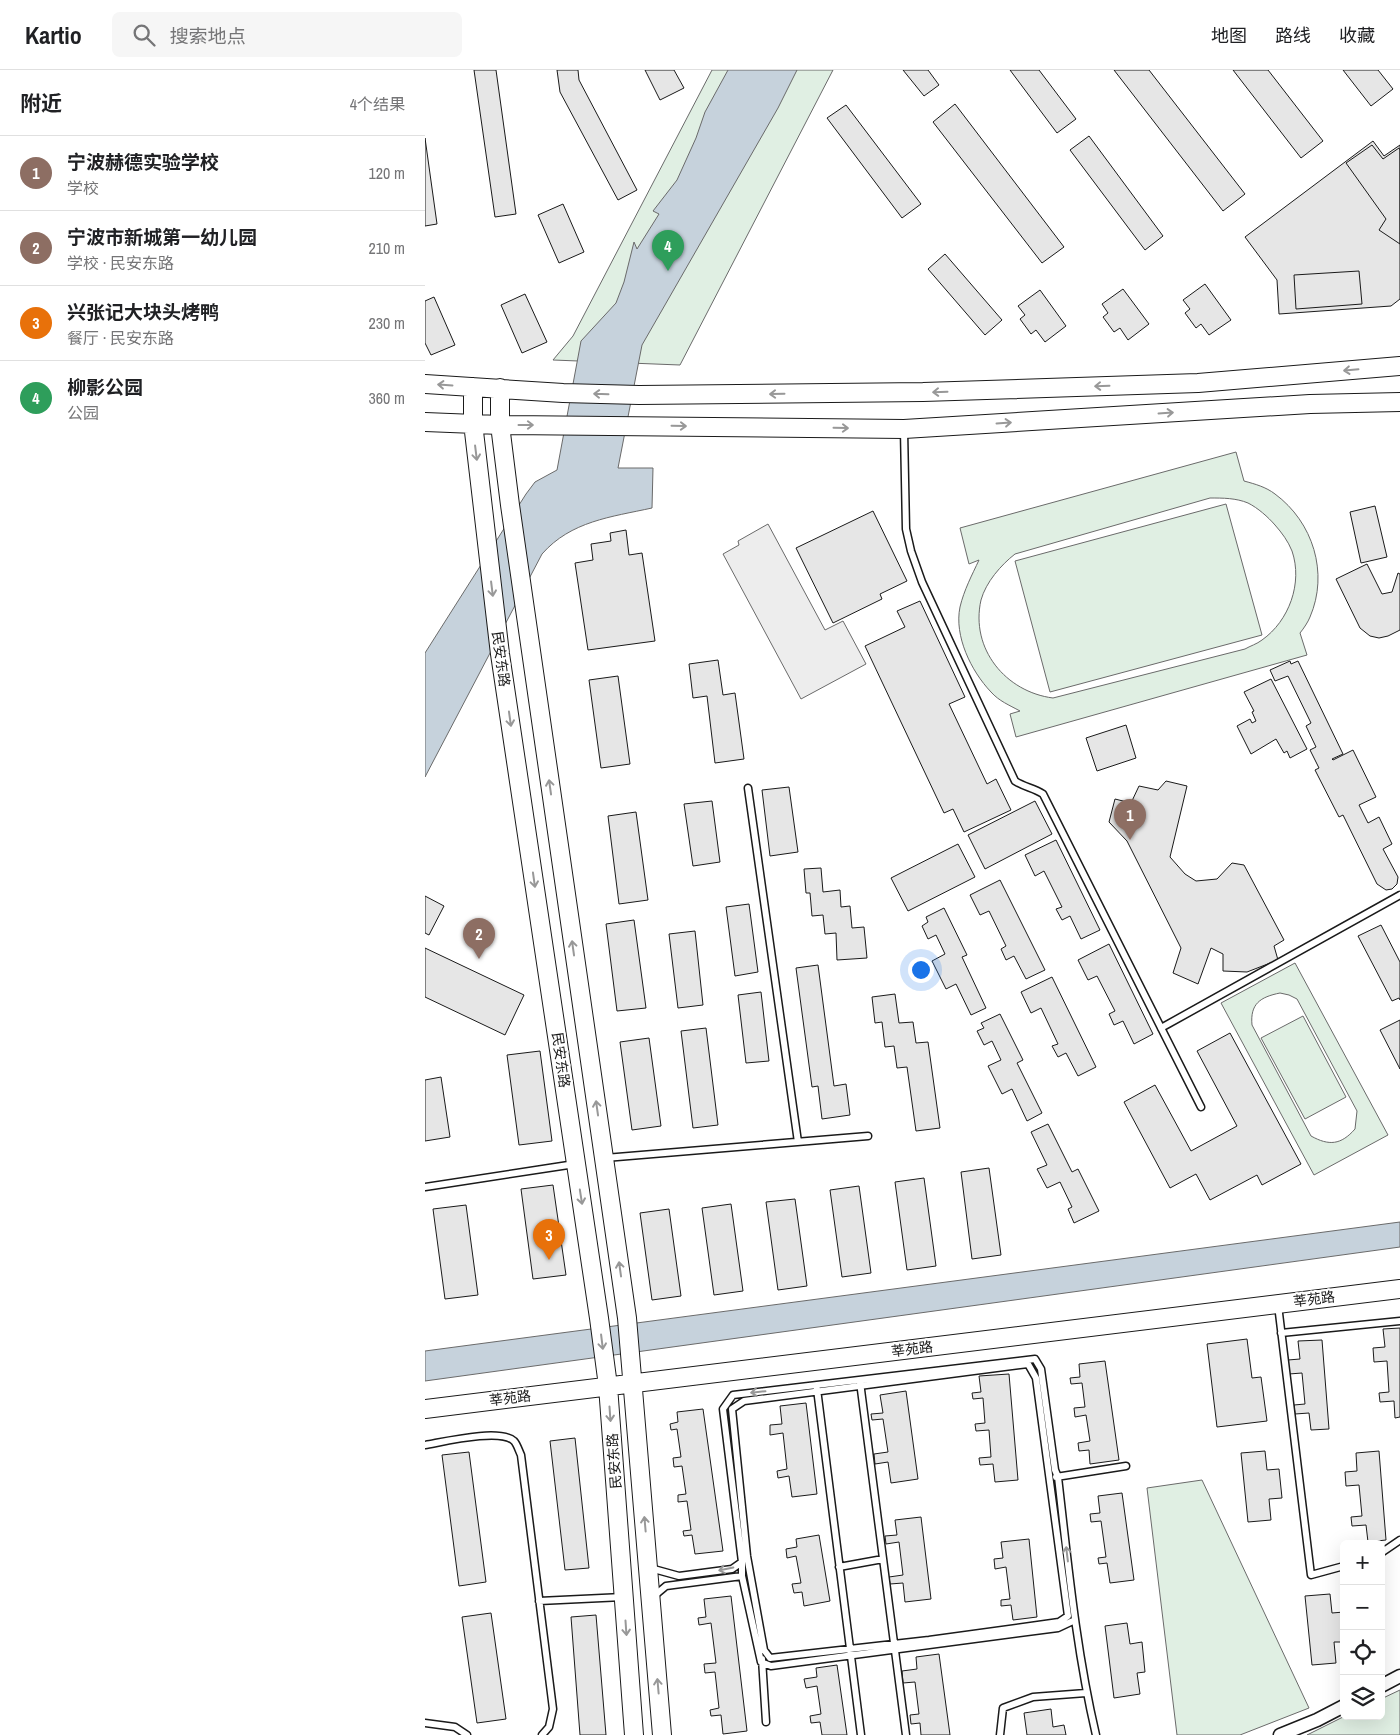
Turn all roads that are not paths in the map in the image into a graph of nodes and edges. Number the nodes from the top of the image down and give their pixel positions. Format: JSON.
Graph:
{"nodes":[{"id":1,"x":1400,"y":366,"type":"edge"},
{"id":2,"x":425,"y":384,"type":"edge"},
{"id":3,"x":473,"y":387,"type":"junction"},
{"id":4,"x":500,"y":388,"type":"junction"},
{"id":5,"x":1400,"y":402,"type":"edge"},
{"id":6,"x":425,"y":422,"type":"edge"},
{"id":7,"x":473,"y":423,"type":"junction"},
{"id":8,"x":500,"y":425,"type":"junction"},
{"id":9,"x":904,"y":429,"type":"junction"},
{"id":10,"x":748,"y":788,"type":"dead end"},
{"id":11,"x":1400,"y":895,"type":"edge"},
{"id":12,"x":1161,"y":1028,"type":"junction"},
{"id":13,"x":1201,"y":1107,"type":"dead end"},
{"id":14,"x":868,"y":1136,"type":"dead end"},
{"id":15,"x":798,"y":1142,"type":"junction"},
{"id":16,"x":604,"y":1158,"type":"junction"},
{"id":17,"x":576,"y":1164,"type":"junction"},
{"id":18,"x":425,"y":1187,"type":"edge"},
{"id":19,"x":1400,"y":1289,"type":"edge"},
{"id":20,"x":1277,"y":1304,"type":"junction"},
{"id":21,"x":1400,"y":1321,"type":"edge"},
{"id":22,"x":1281,"y":1333,"type":"junction"},
{"id":23,"x":633,"y":1382,"type":"junction"},
{"id":24,"x":860,"y":1383,"type":"junction"},
{"id":25,"x":608,"y":1386,"type":"junction"},
{"id":26,"x":816,"y":1388,"type":"junction"},
{"id":27,"x":425,"y":1409,"type":"edge"},
{"id":28,"x":425,"y":1444,"type":"edge"},
{"id":29,"x":1126,"y":1466,"type":"dead end"},
{"id":30,"x":1058,"y":1476,"type":"junction"},
{"id":31,"x":1050,"y":1477,"type":"junction"},
{"id":32,"x":1400,"y":1540,"type":"edge"},
{"id":33,"x":1385,"y":1550,"type":"edge"},
{"id":34,"x":883,"y":1559,"type":"junction"},
{"id":35,"x":742,"y":1562,"type":"junction"},
{"id":36,"x":839,"y":1567,"type":"junction"},
{"id":37,"x":1340,"y":1567,"type":"edge"},
{"id":38,"x":648,"y":1568,"type":"junction"},
{"id":39,"x":742,"y":1576,"type":"junction"},
{"id":40,"x":624,"y":1597,"type":"junction"},
{"id":41,"x":651,"y":1598,"type":"junction"},
{"id":42,"x":539,"y":1601,"type":"junction"},
{"id":43,"x":1075,"y":1620,"type":"junction"},
{"id":44,"x":895,"y":1647,"type":"junction"},
{"id":45,"x":764,"y":1650,"type":"junction"},
{"id":46,"x":850,"y":1652,"type":"junction"},
{"id":47,"x":761,"y":1662,"type":"junction"},
{"id":48,"x":1400,"y":1676,"type":"edge"},
{"id":49,"x":1385,"y":1684,"type":"edge"},
{"id":50,"x":1086,"y":1693,"type":"junction"},
{"id":51,"x":1340,"y":1708,"type":"edge"},
{"id":52,"x":766,"y":1722,"type":"dead end"},
{"id":53,"x":425,"y":1723,"type":"edge"},
{"id":54,"x":467,"y":1735,"type":"edge"},
{"id":55,"x":542,"y":1735,"type":"edge"},
{"id":56,"x":634,"y":1735,"type":"edge"},
{"id":57,"x":662,"y":1735,"type":"edge"},
{"id":58,"x":861,"y":1735,"type":"edge"},
{"id":59,"x":906,"y":1735,"type":"edge"},
{"id":60,"x":1000,"y":1735,"type":"edge"},
{"id":61,"x":1096,"y":1735,"type":"edge"},
{"id":62,"x":1280,"y":1735,"type":"edge"}],
"edges":[{"from":1,"to":4,"type":"main road","one_way":true},
{"from":3,"to":2,"type":"main road","one_way":true},
{"from":3,"to":4,"type":"main road"},
{"from":3,"to":7,"type":"main road","name":"民安东路"},
{"from":4,"to":8,"type":"main road","name":"民安东路"},
{"from":9,"to":5,"type":"main road","one_way":true},
{"from":6,"to":7,"type":"main road"},
{"from":7,"to":8,"type":"main road"},
{"from":7,"to":17,"type":"main road","name":"民安东路","one_way":true},
{"from":8,"to":9,"type":"main road","one_way":true},
{"from":16,"to":8,"type":"main road","name":"民安东路","one_way":true},
{"from":9,"to":12,"type":"lane"},
{"from":10,"to":15,"type":"lane"},
{"from":11,"to":12,"type":"lane"},
{"from":12,"to":13,"type":"lane"},
{"from":14,"to":15,"type":"lane"},
{"from":15,"to":16,"type":"lane"},
{"from":23,"to":16,"type":"main road","name":"民安东路","one_way":true},
{"from":17,"to":18,"type":"lane"},
{"from":17,"to":25,"type":"main road","name":"民安东路","one_way":true},
{"from":19,"to":20,"type":"main road","name":"莘苑路"},
{"from":20,"to":22,"type":"lane"},
{"from":20,"to":23,"type":"main road","name":"莘苑路"},
{"from":21,"to":22,"type":"lane"},
{"from":22,"to":37,"type":"lane"},
{"from":23,"to":25,"type":"main road","name":"莘苑路"},
{"from":38,"to":23,"type":"main road","name":"民安东路","one_way":true},
{"from":24,"to":26,"type":"lane"},
{"from":24,"to":30,"type":"lane"},
{"from":24,"to":31,"type":"lane"},
{"from":24,"to":34,"type":"lane"},
{"from":25,"to":27,"type":"main road","name":"莘苑路"},
{"from":25,"to":40,"type":"main road","name":"民安东路","one_way":true},
{"from":26,"to":35,"type":"lane","one_way":true},
{"from":26,"to":36,"type":"lane"},
{"from":26,"to":45,"type":"lane"},
{"from":28,"to":42,"type":"lane"},
{"from":29,"to":30,"type":"lane"},
{"from":30,"to":31,"type":"lane"},
{"from":43,"to":30,"type":"lane","one_way":true},
{"from":31,"to":44,"type":"lane"},
{"from":32,"to":33,"type":"lane"},
{"from":34,"to":36,"type":"lane"},
{"from":34,"to":44,"type":"lane"},
{"from":35,"to":38,"type":"lane","one_way":true},
{"from":35,"to":39,"type":"lane"},
{"from":36,"to":46,"type":"lane"},
{"from":38,"to":41,"type":"main road","name":"民安东路"},
{"from":39,"to":41,"type":"lane"},
{"from":39,"to":47,"type":"lane"},
{"from":40,"to":42,"type":"lane"},
{"from":40,"to":56,"type":"main road","name":"民安东路","one_way":true},
{"from":57,"to":41,"type":"main road","name":"民安东路","one_way":true},
{"from":42,"to":55,"type":"lane"},
{"from":43,"to":44,"type":"lane"},
{"from":43,"to":50,"type":"lane"},
{"from":44,"to":46,"type":"lane"},
{"from":44,"to":59,"type":"lane"},
{"from":45,"to":46,"type":"lane"},
{"from":45,"to":47,"type":"lane"},
{"from":46,"to":47,"type":"lane"},
{"from":46,"to":58,"type":"lane"},
{"from":47,"to":52,"type":"lane"},
{"from":48,"to":49,"type":"street"},
{"from":50,"to":60,"type":"lane"},
{"from":50,"to":61,"type":"lane"},
{"from":51,"to":62,"type":"street"},
{"from":53,"to":54,"type":"lane"}]}
